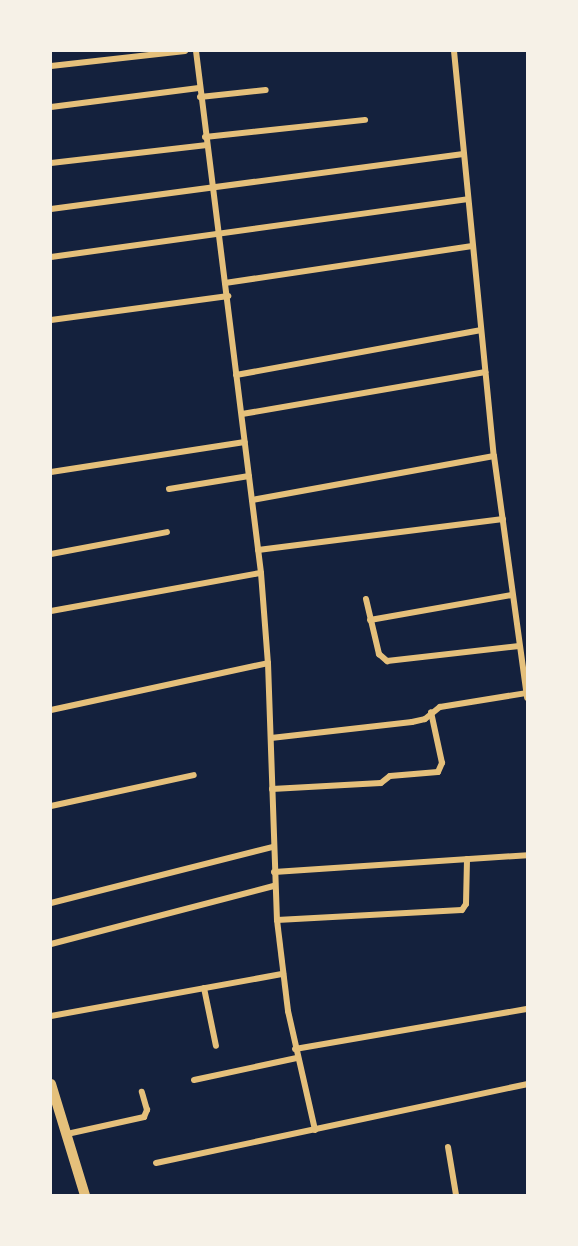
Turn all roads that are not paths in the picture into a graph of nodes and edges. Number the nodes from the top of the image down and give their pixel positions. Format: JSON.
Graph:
{"nodes":[{"id":1,"x":185,"y":51,"type":"edge"},
{"id":2,"x":196,"y":51,"type":"edge"},
{"id":3,"x":454,"y":51,"type":"edge"},
{"id":4,"x":51,"y":66,"type":"edge"},
{"id":5,"x":199,"y":88,"type":"junction"},
{"id":6,"x":266,"y":90,"type":"dead end"},
{"id":7,"x":200,"y":97,"type":"junction"},
{"id":8,"x":51,"y":106,"type":"edge"},
{"id":9,"x":365,"y":120,"type":"dead end"},
{"id":10,"x":205,"y":136,"type":"junction"},
{"id":11,"x":207,"y":145,"type":"junction"},
{"id":12,"x":463,"y":154,"type":"junction"},
{"id":13,"x":51,"y":163,"type":"edge"},
{"id":14,"x":212,"y":187,"type":"junction"},
{"id":15,"x":468,"y":199,"type":"junction"},
{"id":16,"x":51,"y":209,"type":"edge"},
{"id":17,"x":219,"y":235,"type":"junction"},
{"id":18,"x":472,"y":246,"type":"junction"},
{"id":19,"x":51,"y":257,"type":"edge"},
{"id":20,"x":225,"y":283,"type":"junction"},
{"id":21,"x":228,"y":296,"type":"junction"},
{"id":22,"x":51,"y":320,"type":"edge"},
{"id":23,"x":480,"y":330,"type":"junction"},
{"id":24,"x":485,"y":372,"type":"junction"},
{"id":25,"x":236,"y":375,"type":"junction"},
{"id":26,"x":242,"y":414,"type":"junction"},
{"id":27,"x":245,"y":442,"type":"junction"},
{"id":28,"x":494,"y":456,"type":"junction"},
{"id":29,"x":51,"y":472,"type":"edge"},
{"id":30,"x":249,"y":476,"type":"junction"},
{"id":31,"x":170,"y":489,"type":"dead end"},
{"id":32,"x":252,"y":500,"type":"junction"},
{"id":33,"x":503,"y":519,"type":"junction"},
{"id":34,"x":167,"y":532,"type":"dead end"},
{"id":35,"x":258,"y":550,"type":"junction"},
{"id":36,"x":51,"y":554,"type":"edge"},
{"id":37,"x":261,"y":573,"type":"junction"},
{"id":38,"x":512,"y":595,"type":"junction"},
{"id":39,"x":366,"y":599,"type":"dead end"},
{"id":40,"x":51,"y":611,"type":"edge"},
{"id":41,"x":370,"y":620,"type":"junction"},
{"id":42,"x":519,"y":646,"type":"junction"},
{"id":43,"x":268,"y":663,"type":"junction"},
{"id":44,"x":526,"y":693,"type":"edge"},
{"id":45,"x":527,"y":698,"type":"edge"},
{"id":46,"x":51,"y":710,"type":"edge"},
{"id":47,"x":431,"y":712,"type":"junction"},
{"id":48,"x":271,"y":738,"type":"junction"},
{"id":49,"x":194,"y":775,"type":"dead end"},
{"id":50,"x":272,"y":789,"type":"junction"},
{"id":51,"x":51,"y":806,"type":"edge"},
{"id":52,"x":273,"y":847,"type":"junction"},
{"id":53,"x":527,"y":855,"type":"edge"},
{"id":54,"x":467,"y":859,"type":"junction"},
{"id":55,"x":274,"y":872,"type":"junction"},
{"id":56,"x":274,"y":886,"type":"junction"},
{"id":57,"x":51,"y":903,"type":"edge"},
{"id":58,"x":277,"y":921,"type":"junction"},
{"id":59,"x":51,"y":944,"type":"edge"},
{"id":60,"x":283,"y":974,"type":"junction"},
{"id":61,"x":204,"y":988,"type":"junction"},
{"id":62,"x":527,"y":1009,"type":"edge"},
{"id":63,"x":51,"y":1016,"type":"edge"},
{"id":64,"x":216,"y":1046,"type":"dead end"},
{"id":65,"x":295,"y":1049,"type":"junction"},
{"id":66,"x":297,"y":1058,"type":"junction"},
{"id":67,"x":194,"y":1080,"type":"dead end"},
{"id":68,"x":51,"y":1084,"type":"edge"},
{"id":69,"x":527,"y":1084,"type":"edge"},
{"id":70,"x":142,"y":1092,"type":"dead end"},
{"id":71,"x":315,"y":1130,"type":"junction"},
{"id":72,"x":67,"y":1134,"type":"junction"},
{"id":73,"x":448,"y":1147,"type":"dead end"},
{"id":74,"x":156,"y":1163,"type":"dead end"},
{"id":75,"x":85,"y":1195,"type":"edge"},
{"id":76,"x":456,"y":1195,"type":"edge"}],
"edges":[{"from":1,"to":4,"type":"street"},
{"from":2,"to":5,"type":"street"},
{"from":3,"to":12,"type":"street"},
{"from":5,"to":7,"type":"street"},
{"from":5,"to":8,"type":"street"},
{"from":6,"to":7,"type":"street"},
{"from":7,"to":10,"type":"street"},
{"from":9,"to":10,"type":"street"},
{"from":10,"to":11,"type":"street"},
{"from":11,"to":13,"type":"street"},
{"from":11,"to":14,"type":"street"},
{"from":12,"to":14,"type":"street"},
{"from":12,"to":15,"type":"street"},
{"from":14,"to":16,"type":"street"},
{"from":14,"to":17,"type":"street"},
{"from":15,"to":17,"type":"street"},
{"from":15,"to":18,"type":"street"},
{"from":17,"to":19,"type":"street"},
{"from":17,"to":20,"type":"street"},
{"from":18,"to":20,"type":"street"},
{"from":18,"to":23,"type":"street"},
{"from":20,"to":21,"type":"street"},
{"from":21,"to":22,"type":"street"},
{"from":21,"to":25,"type":"street"},
{"from":23,"to":24,"type":"street"},
{"from":23,"to":25,"type":"street"},
{"from":24,"to":26,"type":"street"},
{"from":24,"to":28,"type":"street"},
{"from":25,"to":26,"type":"street"},
{"from":26,"to":27,"type":"street"},
{"from":27,"to":29,"type":"street"},
{"from":27,"to":30,"type":"street"},
{"from":28,"to":32,"type":"street"},
{"from":28,"to":33,"type":"street"},
{"from":30,"to":31,"type":"street"},
{"from":30,"to":32,"type":"street"},
{"from":32,"to":35,"type":"street"},
{"from":33,"to":35,"type":"street"},
{"from":33,"to":38,"type":"street"},
{"from":34,"to":36,"type":"street"},
{"from":35,"to":37,"type":"street"},
{"from":37,"to":40,"type":"street"},
{"from":37,"to":43,"type":"street"},
{"from":38,"to":41,"type":"street"},
{"from":38,"to":42,"type":"street"},
{"from":39,"to":41,"type":"street"},
{"from":41,"to":42,"type":"street"},
{"from":42,"to":44,"type":"street"},
{"from":43,"to":46,"type":"street"},
{"from":43,"to":48,"type":"street"},
{"from":44,"to":45,"type":"street"},
{"from":44,"to":47,"type":"street"},
{"from":47,"to":48,"type":"street"},
{"from":47,"to":50,"type":"street"},
{"from":48,"to":50,"type":"street"},
{"from":49,"to":51,"type":"street"},
{"from":50,"to":52,"type":"street"},
{"from":52,"to":55,"type":"street"},
{"from":52,"to":57,"type":"street"},
{"from":53,"to":54,"type":"street"},
{"from":54,"to":55,"type":"street"},
{"from":54,"to":58,"type":"street"},
{"from":55,"to":56,"type":"street"},
{"from":56,"to":58,"type":"street"},
{"from":56,"to":59,"type":"street"},
{"from":58,"to":60,"type":"street"},
{"from":60,"to":61,"type":"street"},
{"from":60,"to":65,"type":"street"},
{"from":61,"to":63,"type":"street"},
{"from":61,"to":64,"type":"street"},
{"from":62,"to":65,"type":"street"},
{"from":65,"to":66,"type":"street"},
{"from":66,"to":67,"type":"street"},
{"from":66,"to":71,"type":"street"},
{"from":68,"to":72,"type":"street"},
{"from":69,"to":71,"type":"street"},
{"from":70,"to":72,"type":"street"},
{"from":71,"to":74,"type":"street"},
{"from":72,"to":75,"type":"street"},
{"from":73,"to":76,"type":"street"}]}
